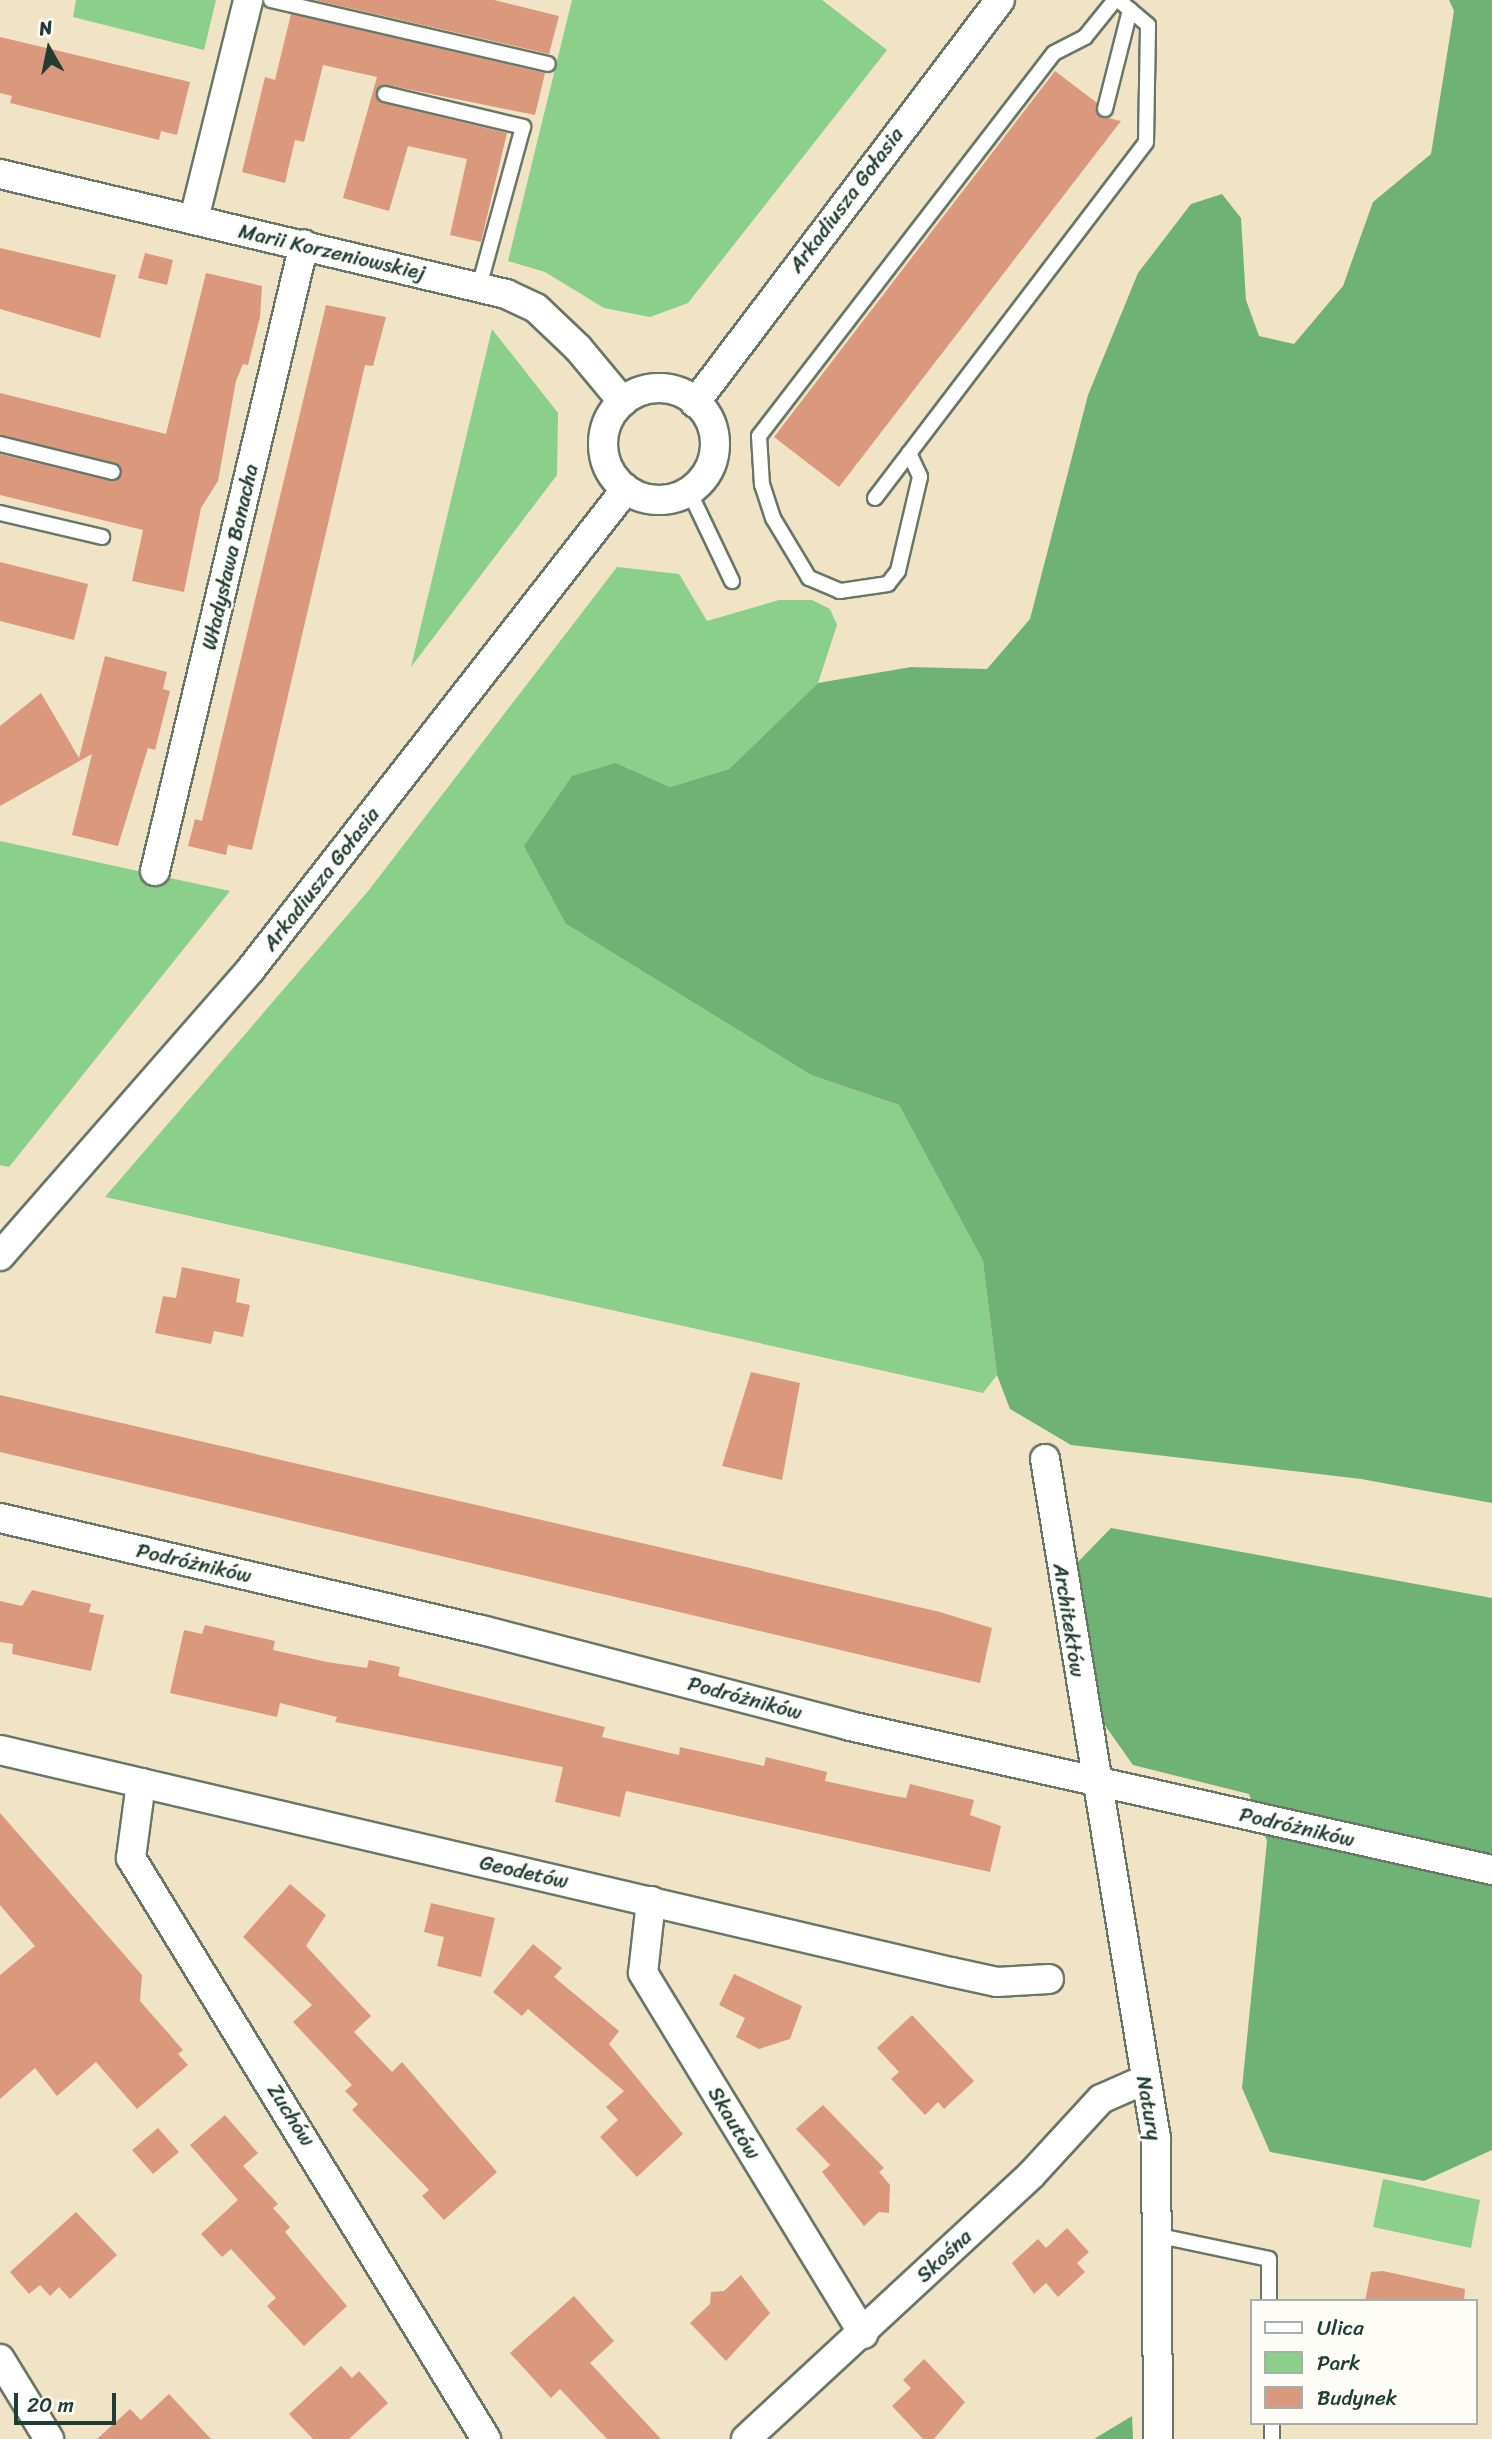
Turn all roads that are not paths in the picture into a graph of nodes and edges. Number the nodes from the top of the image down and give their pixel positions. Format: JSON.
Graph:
{"nodes":[{"id":1,"x":248,"y":0,"type":"edge"},
{"id":2,"x":271,"y":0,"type":"edge"},
{"id":3,"x":1000,"y":0,"type":"edge"},
{"id":4,"x":1117,"y":0,"type":"edge"},
{"id":5,"x":1130,"y":10,"type":"junction"},
{"id":6,"x":548,"y":64,"type":"dead end"},
{"id":7,"x":385,"y":94,"type":"dead end"},
{"id":8,"x":1105,"y":109,"type":"dead end"},
{"id":9,"x":0,"y":174,"type":"edge"},
{"id":10,"x":194,"y":219,"type":"junction"},
{"id":11,"x":304,"y":244,"type":"junction"},
{"id":12,"x":479,"y":287,"type":"junction"},
{"id":13,"x":623,"y":402,"type":"junction"},
{"id":14,"x":695,"y":403,"type":"junction"},
{"id":15,"x":0,"y":444,"type":"edge"},
{"id":16,"x":908,"y":453,"type":"junction"},
{"id":17,"x":113,"y":472,"type":"dead end"},
{"id":18,"x":626,"y":489,"type":"junction"},
{"id":19,"x":689,"y":491,"type":"junction"},
{"id":20,"x":875,"y":498,"type":"dead end"},
{"id":21,"x":0,"y":513,"type":"edge"},
{"id":22,"x":102,"y":537,"type":"dead end"},
{"id":23,"x":732,"y":582,"type":"dead end"},
{"id":24,"x":155,"y":871,"type":"dead end"},
{"id":25,"x":0,"y":1256,"type":"edge"},
{"id":26,"x":1045,"y":1459,"type":"dead end"},
{"id":27,"x":0,"y":1518,"type":"edge"},
{"id":28,"x":0,"y":1750,"type":"edge"},
{"id":29,"x":1093,"y":1781,"type":"junction"},
{"id":30,"x":141,"y":1783,"type":"junction"},
{"id":31,"x":1492,"y":1870,"type":"edge"},
{"id":32,"x":651,"y":1901,"type":"junction"},
{"id":33,"x":1049,"y":1979,"type":"dead end"},
{"id":34,"x":1144,"y":2080,"type":"junction"},
{"id":35,"x":1160,"y":2236,"type":"junction"},
{"id":36,"x":1269,"y":2299,"type":"edge"},
{"id":37,"x":863,"y":2334,"type":"junction"},
{"id":38,"x":0,"y":2359,"type":"edge"},
{"id":39,"x":49,"y":2439,"type":"edge"},
{"id":40,"x":486,"y":2439,"type":"edge"},
{"id":41,"x":746,"y":2439,"type":"edge"},
{"id":42,"x":1158,"y":2439,"type":"edge"}],
"edges":[{"from":1,"to":10,"type":"street"},
{"from":2,"to":6,"type":"lane"},
{"from":3,"to":14,"type":"street","name":"Arkadiusza Gołasia"},
{"from":4,"to":5,"type":"lane"},
{"from":4,"to":16,"type":"lane"},
{"from":5,"to":8,"type":"lane"},
{"from":5,"to":16,"type":"lane"},
{"from":7,"to":12,"type":"lane"},
{"from":9,"to":10,"type":"street","name":"Marii Korzeniowskiej"},
{"from":10,"to":11,"type":"street","name":"Marii Korzeniowskiej"},
{"from":11,"to":12,"type":"street","name":"Marii Korzeniowskiej"},
{"from":11,"to":24,"type":"street","name":"Władysława Banacha"},
{"from":12,"to":13,"type":"street","name":"Marii Korzeniowskiej"},
{"from":13,"to":14,"type":"street"},
{"from":13,"to":18,"type":"street"},
{"from":14,"to":19,"type":"street"},
{"from":15,"to":17,"type":"lane"},
{"from":16,"to":20,"type":"lane"},
{"from":18,"to":19,"type":"street"},
{"from":18,"to":25,"type":"street","name":"Arkadiusza Gołasia"},
{"from":19,"to":23,"type":"lane"},
{"from":21,"to":22,"type":"lane"},
{"from":26,"to":29,"type":"street","name":"Architektów"},
{"from":27,"to":29,"type":"street","name":"Podróżników"},
{"from":28,"to":30,"type":"street","name":"Geodetów"},
{"from":29,"to":31,"type":"street","name":"Podróżników"},
{"from":29,"to":34,"type":"street","name":"Natury"},
{"from":30,"to":32,"type":"street","name":"Geodetów"},
{"from":30,"to":40,"type":"street","name":"Zuchów"},
{"from":32,"to":33,"type":"street","name":"Geodetów"},
{"from":32,"to":37,"type":"street","name":"Skautów"},
{"from":34,"to":35,"type":"street","name":"Natury"},
{"from":34,"to":37,"type":"street","name":"Skośna"},
{"from":35,"to":36,"type":"lane"},
{"from":35,"to":42,"type":"street","name":"Natury"},
{"from":37,"to":41,"type":"street","name":"Skośna"},
{"from":38,"to":39,"type":"street"}]}
